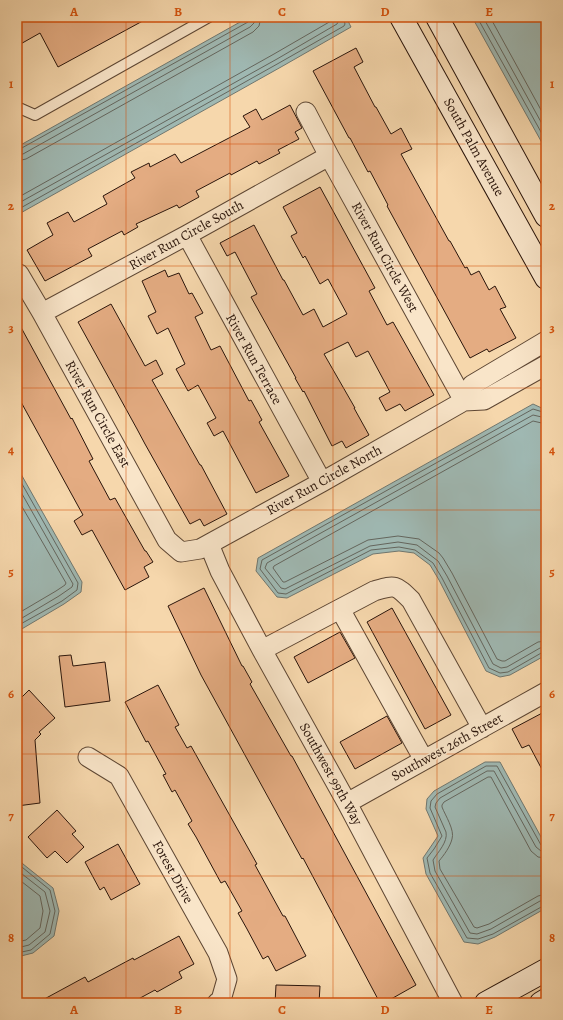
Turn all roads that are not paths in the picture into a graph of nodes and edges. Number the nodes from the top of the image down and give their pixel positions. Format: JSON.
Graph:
{"nodes":[{"id":1,"x":209,"y":17,"type":"edge"},
{"id":2,"x":401,"y":17,"type":"edge"},
{"id":3,"x":437,"y":17,"type":"edge"},
{"id":4,"x":17,"y":107,"type":"edge"},
{"id":5,"x":306,"y":112,"type":"dead end"},
{"id":6,"x":329,"y":156,"type":"junction"},
{"id":7,"x":546,"y":216,"type":"edge"},
{"id":8,"x":187,"y":235,"type":"junction"},
{"id":9,"x":19,"y":274,"type":"dead end"},
{"id":10,"x":546,"y":278,"type":"edge"},
{"id":11,"x":42,"y":313,"type":"junction"},
{"id":12,"x":546,"y":341,"type":"edge"},
{"id":13,"x":546,"y":365,"type":"edge"},
{"id":14,"x":464,"y":401,"type":"junction"},
{"id":15,"x":322,"y":482,"type":"junction"},
{"id":16,"x":209,"y":544,"type":"junction"},
{"id":17,"x":181,"y":552,"type":"joint"},
{"id":18,"x":340,"y":609,"type":"junction"},
{"id":19,"x":262,"y":650,"type":"junction"},
{"id":20,"x":546,"y":692,"type":"edge"},
{"id":21,"x":482,"y":728,"type":"junction"},
{"id":22,"x":88,"y":757,"type":"dead end"},
{"id":23,"x":424,"y":760,"type":"junction"},
{"id":24,"x":347,"y":803,"type":"junction"},
{"id":25,"x":546,"y":970,"type":"edge"},
{"id":26,"x":546,"y":1000,"type":"edge"},
{"id":27,"x":218,"y":1003,"type":"edge"},
{"id":28,"x":453,"y":1003,"type":"edge"},
{"id":29,"x":486,"y":1003,"type":"edge"},
{"id":30,"x":541,"y":1003,"type":"edge"}],
"edges":[{"from":1,"to":4,"type":"lane"},
{"from":2,"to":10,"type":"main road","name":"South Palm Avenue"},
{"from":3,"to":7,"type":"main road"},
{"from":5,"to":6,"type":"street","name":"River Run Circle West"},
{"from":6,"to":8,"type":"street","name":"River Run Circle South"},
{"from":6,"to":14,"type":"street","name":"River Run Circle West"},
{"from":8,"to":11,"type":"street","name":"River Run Circle South"},
{"from":8,"to":15,"type":"street","name":"River Run Terrace"},
{"from":9,"to":11,"type":"street","name":"River Run Circle East"},
{"from":11,"to":17,"type":"street","name":"River Run Circle East"},
{"from":12,"to":14,"type":"street"},
{"from":13,"to":14,"type":"street","name":"River Run Circle North"},
{"from":14,"to":15,"type":"street","name":"River Run Circle North"},
{"from":15,"to":16,"type":"street","name":"River Run Circle North"},
{"from":16,"to":17,"type":"street","name":"River Run Circle North"},
{"from":16,"to":19,"type":"street","name":"Southwest 99th Way"},
{"from":18,"to":19,"type":"street"},
{"from":18,"to":21,"type":"street"},
{"from":18,"to":23,"type":"street"},
{"from":19,"to":24,"type":"street","name":"Southwest 99th Way"},
{"from":20,"to":21,"type":"street","name":"Southwest 26th Street"},
{"from":21,"to":23,"type":"street","name":"Southwest 26th Street"},
{"from":22,"to":27,"type":"street","name":"Forest Drive"},
{"from":23,"to":24,"type":"street","name":"Southwest 26th Street"},
{"from":24,"to":28,"type":"street","name":"Southwest 99th Way"},
{"from":25,"to":29,"type":"main road"},
{"from":26,"to":30,"type":"main road"}]}
